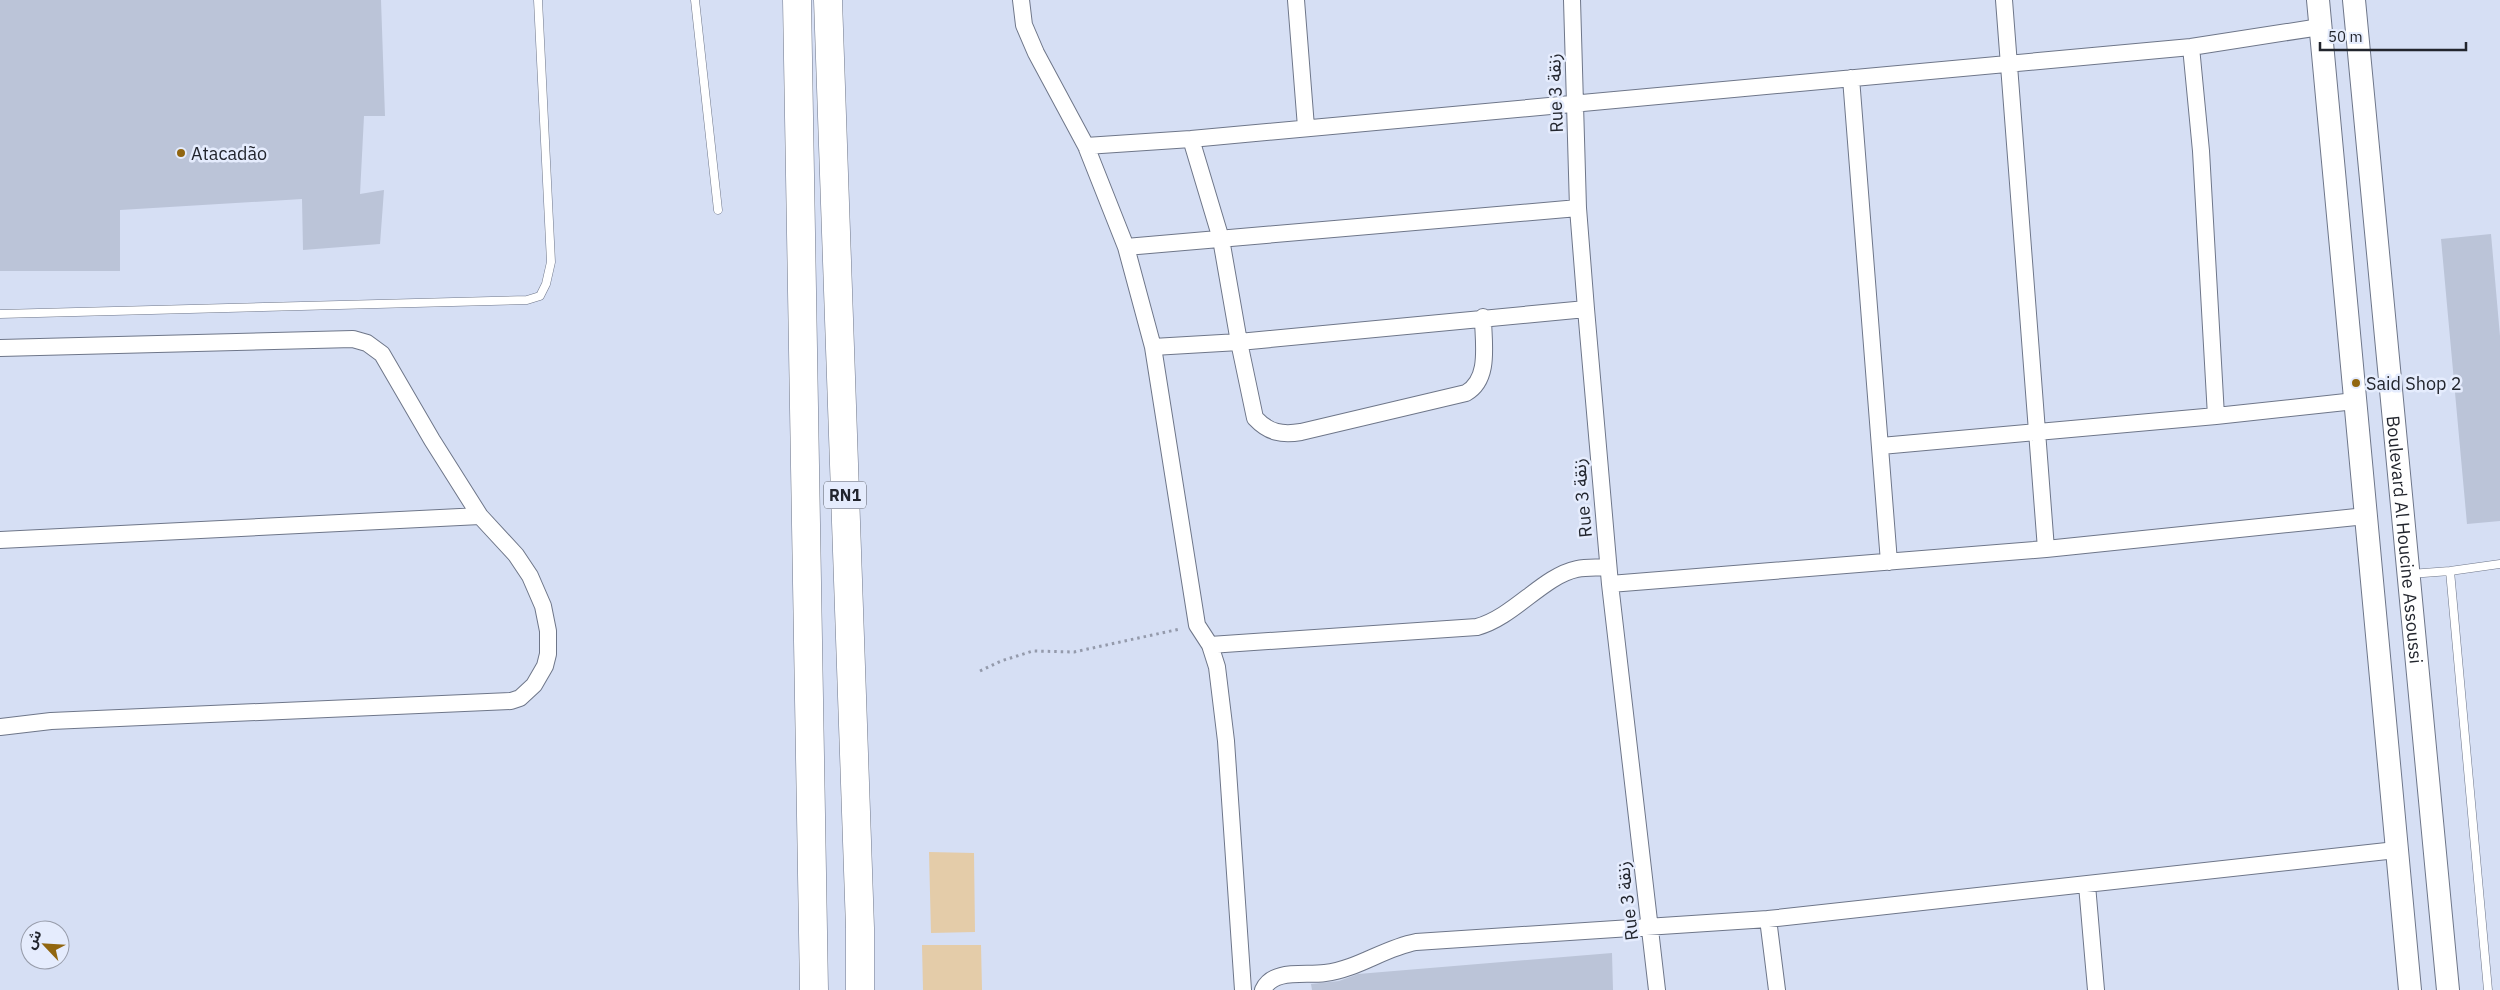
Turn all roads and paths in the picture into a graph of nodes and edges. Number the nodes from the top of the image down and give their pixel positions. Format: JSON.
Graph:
{"nodes":[{"id":1,"x":538,"y":0,"type":"edge"},
{"id":2,"x":695,"y":0,"type":"edge"},
{"id":3,"x":796,"y":0,"type":"edge"},
{"id":4,"x":828,"y":0,"type":"edge"},
{"id":5,"x":834,"y":0,"type":"edge"},
{"id":6,"x":1021,"y":0,"type":"edge"},
{"id":7,"x":1296,"y":0,"type":"edge"},
{"id":8,"x":1572,"y":0,"type":"edge"},
{"id":9,"x":2004,"y":0,"type":"edge"},
{"id":10,"x":2318,"y":0,"type":"edge"},
{"id":11,"x":2354,"y":0,"type":"edge"},
{"id":12,"x":2320,"y":27,"type":"junction"},
{"id":13,"x":829,"y":46,"type":"junction"},
{"id":14,"x":2191,"y":47,"type":"junction"},
{"id":15,"x":2009,"y":64,"type":"junction"},
{"id":16,"x":1851,"y":78,"type":"junction"},
{"id":17,"x":1575,"y":102,"type":"junction"},
{"id":18,"x":1306,"y":127,"type":"junction"},
{"id":19,"x":1191,"y":139,"type":"junction"},
{"id":20,"x":1086,"y":146,"type":"junction"},
{"id":21,"x":1578,"y":208,"type":"junction"},
{"id":22,"x":718,"y":210,"type":"dead end"},
{"id":23,"x":1221,"y":239,"type":"junction"},
{"id":24,"x":1126,"y":246,"type":"junction"},
{"id":25,"x":1586,"y":309,"type":"junction"},
{"id":26,"x":0,"y":314,"type":"edge"},
{"id":27,"x":1483,"y":317,"type":"junction"},
{"id":28,"x":1239,"y":342,"type":"junction"},
{"id":29,"x":1153,"y":347,"type":"junction"},
{"id":30,"x":0,"y":348,"type":"edge"},
{"id":31,"x":2355,"y":401,"type":"junction"},
{"id":32,"x":2216,"y":416,"type":"junction"},
{"id":33,"x":2037,"y":432,"type":"junction"},
{"id":34,"x":1881,"y":446,"type":"junction"},
{"id":35,"x":480,"y":516,"type":"junction"},
{"id":36,"x":2366,"y":516,"type":"junction"},
{"id":37,"x":0,"y":540,"type":"edge"},
{"id":38,"x":2046,"y":549,"type":"junction"},
{"id":39,"x":1889,"y":562,"type":"junction"},
{"id":40,"x":2500,"y":564,"type":"edge"},
{"id":41,"x":1608,"y":567,"type":"junction"},
{"id":42,"x":2450,"y":571,"type":"junction"},
{"id":43,"x":2408,"y":574,"type":"junction"},
{"id":44,"x":1610,"y":584,"type":"junction"},
{"id":45,"x":1197,"y":625,"type":"junction"},
{"id":46,"x":1210,"y":645,"type":"junction"},
{"id":47,"x":980,"y":671,"type":"dead end"},
{"id":48,"x":0,"y":727,"type":"edge"},
{"id":49,"x":2396,"y":850,"type":"junction"},
{"id":50,"x":2087,"y":885,"type":"junction"},
{"id":51,"x":1768,"y":919,"type":"junction"},
{"id":52,"x":1650,"y":926,"type":"junction"},
{"id":53,"x":860,"y":928,"type":"junction"},
{"id":54,"x":814,"y":990,"type":"edge"},
{"id":55,"x":860,"y":990,"type":"edge"},
{"id":56,"x":867,"y":990,"type":"edge"},
{"id":57,"x":1243,"y":990,"type":"edge"},
{"id":58,"x":1263,"y":990,"type":"edge"},
{"id":59,"x":1657,"y":990,"type":"edge"},
{"id":60,"x":1777,"y":990,"type":"edge"},
{"id":61,"x":2096,"y":990,"type":"edge"},
{"id":62,"x":2410,"y":990,"type":"edge"},
{"id":63,"x":2448,"y":990,"type":"edge"},
{"id":64,"x":2488,"y":990,"type":"edge"}],
"edges":[{"from":1,"to":26,"type":"lane"},
{"from":2,"to":22,"type":"lane"},
{"from":3,"to":54,"type":"highway","number":"RN1"},
{"from":4,"to":13,"type":"highway","number":"RN1"},
{"from":5,"to":13,"type":"highway"},
{"from":6,"to":20,"type":"street"},
{"from":7,"to":18,"type":"street"},
{"from":8,"to":17,"type":"street","name":"Rue 3 زنقة"},
{"from":9,"to":15,"type":"street"},
{"from":10,"to":12,"type":"street","name":"Boulevard Al Houcine Assoussi"},
{"from":11,"to":43,"type":"street","name":"Boulevard Al Houcine Assoussi"},
{"from":12,"to":14,"type":"street"},
{"from":12,"to":31,"type":"street","name":"Boulevard Al Houcine Assoussi"},
{"from":13,"to":53,"type":"highway","number":"RN1"},
{"from":14,"to":15,"type":"street"},
{"from":14,"to":32,"type":"street"},
{"from":15,"to":16,"type":"street"},
{"from":15,"to":33,"type":"street"},
{"from":16,"to":17,"type":"street"},
{"from":16,"to":34,"type":"street"},
{"from":17,"to":18,"type":"street"},
{"from":17,"to":21,"type":"street","name":"Rue 3 زنقة"},
{"from":18,"to":19,"type":"street"},
{"from":19,"to":20,"type":"street"},
{"from":19,"to":23,"type":"street"},
{"from":20,"to":24,"type":"street"},
{"from":21,"to":23,"type":"street"},
{"from":21,"to":25,"type":"street","name":"Rue 3 زنقة"},
{"from":23,"to":24,"type":"street"},
{"from":23,"to":28,"type":"street"},
{"from":24,"to":29,"type":"street"},
{"from":25,"to":27,"type":"street"},
{"from":25,"to":41,"type":"street","name":"Rue 3 زنقة"},
{"from":27,"to":28,"type":"street"},
{"from":27,"to":28,"type":"street"},
{"from":28,"to":29,"type":"street"},
{"from":29,"to":45,"type":"street"},
{"from":30,"to":35,"type":"street"},
{"from":31,"to":32,"type":"street"},
{"from":31,"to":36,"type":"street","name":"Boulevard Al Houcine Assoussi"},
{"from":32,"to":33,"type":"street"},
{"from":33,"to":34,"type":"street"},
{"from":33,"to":38,"type":"street"},
{"from":34,"to":39,"type":"street"},
{"from":35,"to":37,"type":"street"},
{"from":35,"to":48,"type":"street"},
{"from":36,"to":38,"type":"street"},
{"from":36,"to":49,"type":"street","name":"Boulevard Al Houcine Assoussi"},
{"from":38,"to":39,"type":"street"},
{"from":39,"to":44,"type":"street"},
{"from":40,"to":42,"type":"lane"},
{"from":41,"to":44,"type":"street","name":"Rue 3 زنقة"},
{"from":41,"to":46,"type":"street"},
{"from":42,"to":43,"type":"lane"},
{"from":42,"to":64,"type":"lane"},
{"from":43,"to":63,"type":"street","name":"Boulevard Al Houcine Assoussi"},
{"from":44,"to":52,"type":"street","name":"Rue 3 زنقة"},
{"from":45,"to":46,"type":"street"},
{"from":45,"to":47,"type":"path"},
{"from":46,"to":57,"type":"street"},
{"from":49,"to":50,"type":"street"},
{"from":49,"to":62,"type":"street","name":"Boulevard Al Houcine Assoussi"},
{"from":50,"to":51,"type":"street"},
{"from":50,"to":61,"type":"street"},
{"from":51,"to":52,"type":"street"},
{"from":51,"to":60,"type":"street"},
{"from":52,"to":58,"type":"street"},
{"from":52,"to":59,"type":"street","name":"Rue 3 زنقة"},
{"from":53,"to":55,"type":"highway","number":"RN1"},
{"from":53,"to":56,"type":"highway"}]}
